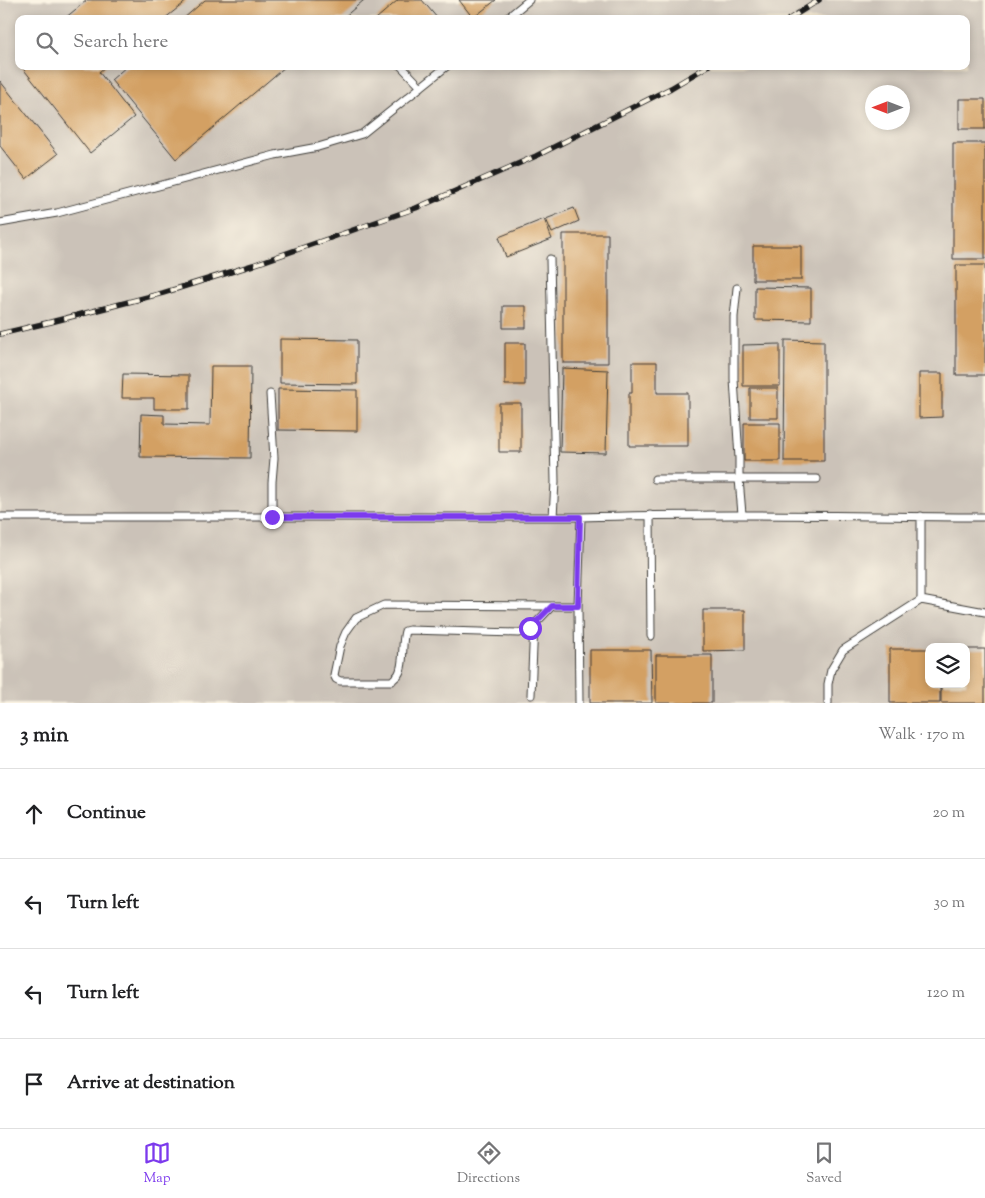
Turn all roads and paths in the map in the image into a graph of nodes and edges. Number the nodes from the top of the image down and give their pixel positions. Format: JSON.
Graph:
{"nodes":[{"id":1,"x":529,"y":0,"type":"edge"},
{"id":2,"x":511,"y":15,"type":"edge"},
{"id":3,"x":405,"y":70,"type":"edge"},
{"id":4,"x":442,"y":70,"type":"edge"},
{"id":5,"x":421,"y":88,"type":"junction"},
{"id":6,"x":0,"y":223,"type":"edge"},
{"id":7,"x":550,"y":259,"type":"dead end"},
{"id":8,"x":737,"y":288,"type":"dead end"},
{"id":9,"x":270,"y":394,"type":"dead end"},
{"id":10,"x":655,"y":478,"type":"dead end"},
{"id":11,"x":817,"y":478,"type":"dead end"},
{"id":12,"x":739,"y":479,"type":"junction"},
{"id":13,"x":742,"y":514,"type":"junction"},
{"id":14,"x":650,"y":515,"type":"junction"},
{"id":15,"x":921,"y":516,"type":"junction"},
{"id":16,"x":0,"y":517,"type":"edge"},
{"id":17,"x":272,"y":517,"type":"junction"},
{"id":18,"x":553,"y":517,"type":"junction"},
{"id":19,"x":580,"y":517,"type":"junction"},
{"id":20,"x":985,"y":517,"type":"edge"},
{"id":21,"x":921,"y":600,"type":"junction"},
{"id":22,"x":552,"y":606,"type":"junction"},
{"id":23,"x":578,"y":606,"type":"junction"},
{"id":24,"x":985,"y":612,"type":"edge"},
{"id":25,"x":534,"y":624,"type":"junction"},
{"id":26,"x":651,"y":636,"type":"dead end"},
{"id":27,"x":531,"y":695,"type":"dead end"},
{"id":28,"x":579,"y":703,"type":"edge"},
{"id":29,"x":828,"y":703,"type":"edge"}],
"edges":[{"from":1,"to":2,"type":"lane"},
{"from":3,"to":5,"type":"lane"},
{"from":4,"to":5,"type":"lane"},
{"from":5,"to":6,"type":"lane"},
{"from":7,"to":18,"type":"lane"},
{"from":8,"to":12,"type":"lane"},
{"from":9,"to":17,"type":"lane"},
{"from":10,"to":12,"type":"lane"},
{"from":11,"to":12,"type":"lane"},
{"from":12,"to":13,"type":"lane"},
{"from":13,"to":14,"type":"lane"},
{"from":13,"to":15,"type":"lane"},
{"from":14,"to":19,"type":"lane"},
{"from":14,"to":26,"type":"lane"},
{"from":15,"to":20,"type":"lane"},
{"from":15,"to":21,"type":"lane"},
{"from":16,"to":17,"type":"lane"},
{"from":17,"to":18,"type":"lane"},
{"from":18,"to":19,"type":"lane"},
{"from":19,"to":23,"type":"lane"},
{"from":21,"to":24,"type":"lane"},
{"from":21,"to":29,"type":"lane"},
{"from":22,"to":23,"type":"lane"},
{"from":22,"to":25,"type":"lane"},
{"from":22,"to":25,"type":"lane"},
{"from":23,"to":28,"type":"lane"},
{"from":25,"to":27,"type":"lane"}]}
